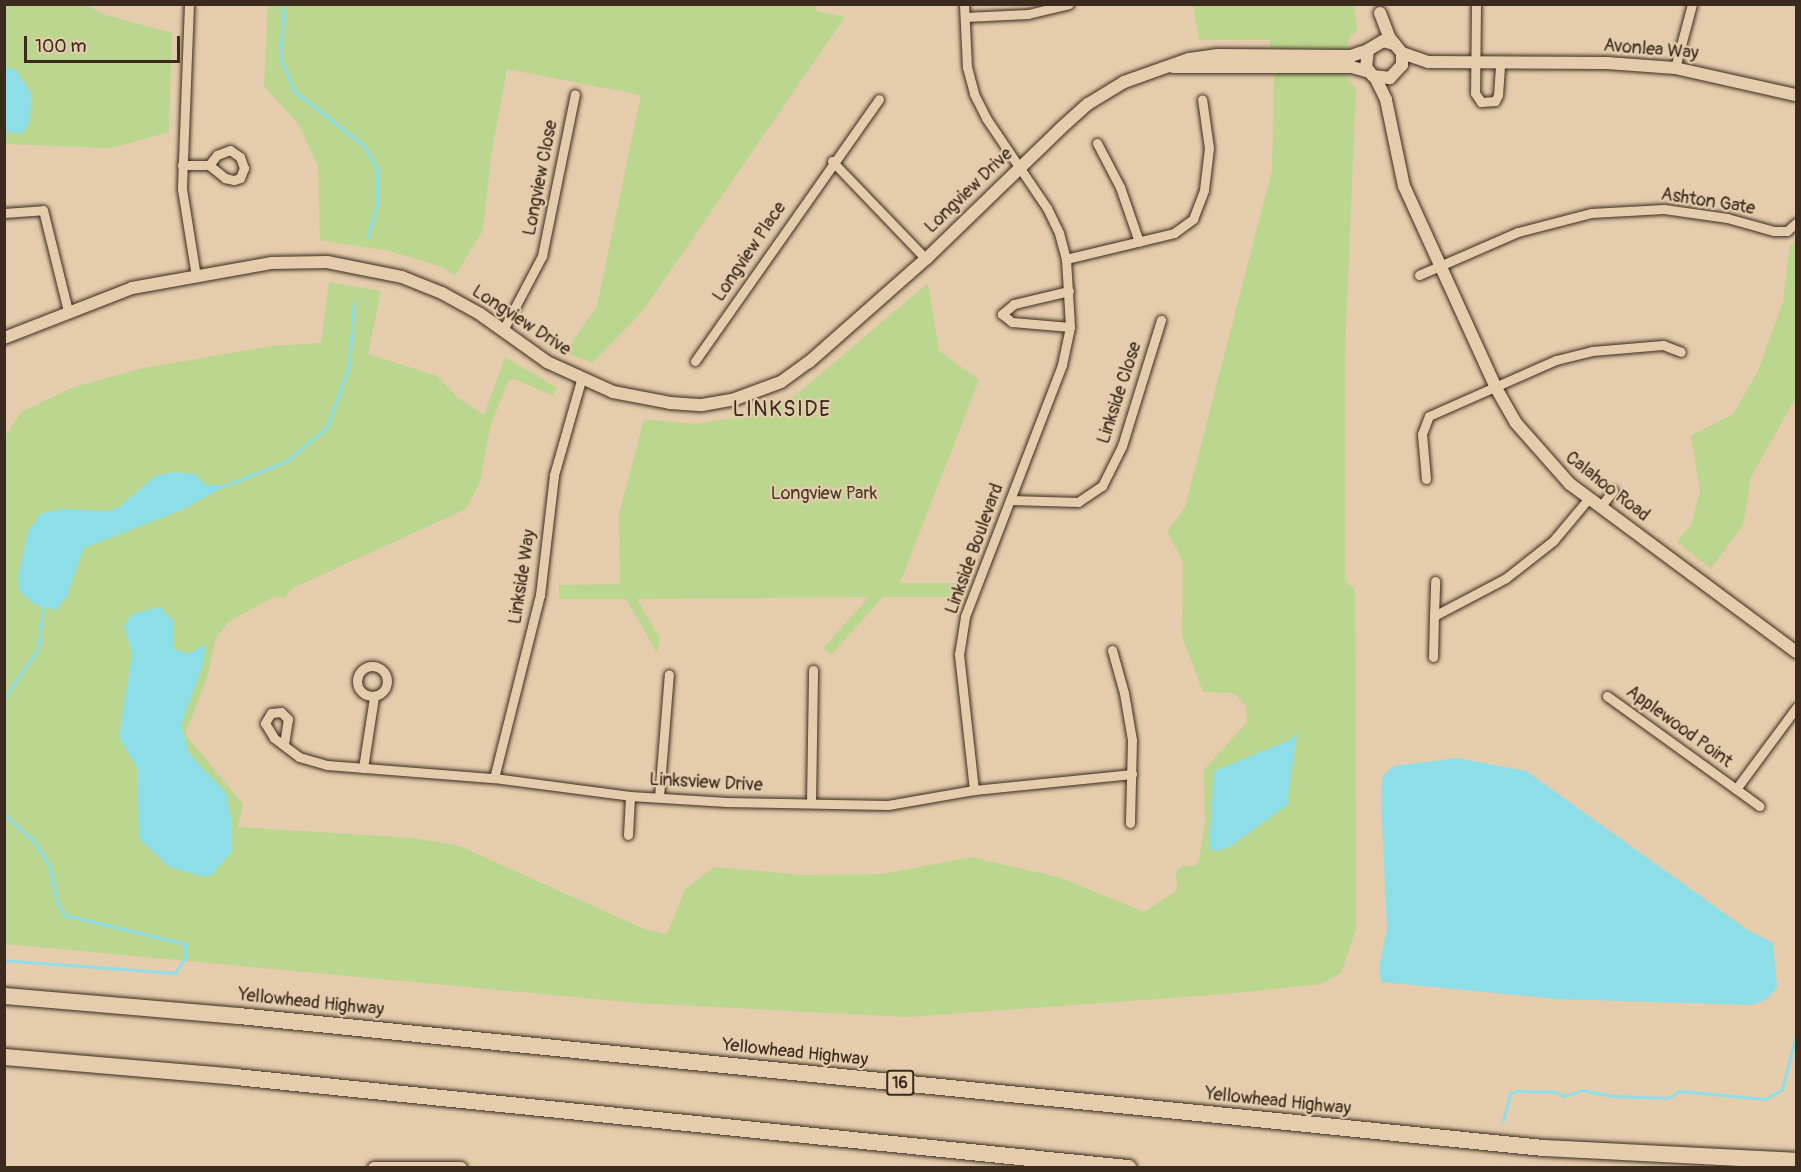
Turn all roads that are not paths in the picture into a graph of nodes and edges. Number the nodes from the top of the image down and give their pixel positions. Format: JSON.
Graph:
{"nodes":[{"id":1,"x":189,"y":4,"type":"edge"},
{"id":2,"x":964,"y":4,"type":"edge"},
{"id":3,"x":1069,"y":4,"type":"edge"},
{"id":4,"x":1476,"y":4,"type":"edge"},
{"id":5,"x":1692,"y":4,"type":"edge"},
{"id":6,"x":1380,"y":9,"type":"edge"},
{"id":7,"x":965,"y":17,"type":"junction"},
{"id":8,"x":1370,"y":48,"type":"junction"},
{"id":9,"x":1398,"y":49,"type":"junction"},
{"id":10,"x":1428,"y":62,"type":"junction"},
{"id":11,"x":1476,"y":63,"type":"junction"},
{"id":12,"x":1500,"y":63,"type":"junction"},
{"id":13,"x":1163,"y":67,"type":"junction"},
{"id":14,"x":1675,"y":68,"type":"junction"},
{"id":15,"x":1398,"y":73,"type":"junction"},
{"id":16,"x":1372,"y":74,"type":"junction"},
{"id":17,"x":575,"y":94,"type":"dead end"},
{"id":18,"x":1797,"y":94,"type":"edge"},
{"id":19,"x":879,"y":99,"type":"dead end"},
{"id":20,"x":1202,"y":99,"type":"dead end"},
{"id":21,"x":1386,"y":100,"type":"junction"},
{"id":22,"x":1097,"y":143,"type":"dead end"},
{"id":23,"x":832,"y":161,"type":"junction"},
{"id":24,"x":182,"y":165,"type":"junction"},
{"id":25,"x":209,"y":165,"type":"dead end"},
{"id":26,"x":1019,"y":168,"type":"junction"},
{"id":27,"x":4,"y":213,"type":"edge"},
{"id":28,"x":1797,"y":224,"type":"edge"},
{"id":29,"x":1139,"y":242,"type":"junction"},
{"id":30,"x":926,"y":259,"type":"junction"},
{"id":31,"x":1066,"y":259,"type":"junction"},
{"id":32,"x":1441,"y":265,"type":"junction"},
{"id":33,"x":1419,"y":275,"type":"dead end"},
{"id":34,"x":196,"y":276,"type":"junction"},
{"id":35,"x":1069,"y":291,"type":"junction"},
{"id":36,"x":68,"y":311,"type":"junction"},
{"id":37,"x":1161,"y":320,"type":"dead end"},
{"id":38,"x":1070,"y":327,"type":"junction"},
{"id":39,"x":503,"y":330,"type":"junction"},
{"id":40,"x":4,"y":338,"type":"edge"},
{"id":41,"x":1681,"y":352,"type":"dead end"},
{"id":42,"x":695,"y":362,"type":"dead end"},
{"id":43,"x":581,"y":380,"type":"junction"},
{"id":44,"x":1496,"y":388,"type":"junction"},
{"id":45,"x":1426,"y":479,"type":"dead end"},
{"id":46,"x":1613,"y":491,"type":"dead end"},
{"id":47,"x":1589,"y":498,"type":"junction"},
{"id":48,"x":1011,"y":500,"type":"junction"},
{"id":49,"x":1600,"y":507,"type":"junction"},
{"id":50,"x":1435,"y":581,"type":"dead end"},
{"id":51,"x":1434,"y":616,"type":"junction"},
{"id":52,"x":1112,"y":650,"type":"dead end"},
{"id":53,"x":1797,"y":652,"type":"edge"},
{"id":54,"x":1433,"y":657,"type":"dead end"},
{"id":55,"x":813,"y":670,"type":"dead end"},
{"id":56,"x":669,"y":674,"type":"dead end"},
{"id":57,"x":1607,"y":696,"type":"dead end"},
{"id":58,"x":374,"y":697,"type":"dead end"},
{"id":59,"x":1797,"y":708,"type":"edge"},
{"id":60,"x":284,"y":744,"type":"dead end"},
{"id":61,"x":363,"y":768,"type":"junction"},
{"id":62,"x":1132,"y":774,"type":"junction"},
{"id":63,"x":494,"y":778,"type":"junction"},
{"id":64,"x":1736,"y":789,"type":"junction"},
{"id":65,"x":974,"y":790,"type":"junction"},
{"id":66,"x":630,"y":796,"type":"junction"},
{"id":67,"x":659,"y":797,"type":"junction"},
{"id":68,"x":811,"y":803,"type":"junction"},
{"id":69,"x":1759,"y":806,"type":"dead end"},
{"id":70,"x":1130,"y":824,"type":"dead end"},
{"id":71,"x":628,"y":835,"type":"dead end"},
{"id":72,"x":4,"y":996,"type":"edge"},
{"id":73,"x":4,"y":1058,"type":"edge"},
{"id":74,"x":1797,"y":1161,"type":"edge"},
{"id":75,"x":374,"y":1167,"type":"edge"},
{"id":76,"x":461,"y":1167,"type":"edge"},
{"id":77,"x":1128,"y":1167,"type":"edge"}],
"edges":[{"from":1,"to":24,"type":"street"},
{"from":2,"to":7,"type":"street","name":"Linkside Boulevard"},
{"from":3,"to":7,"type":"street"},
{"from":4,"to":11,"type":"street"},
{"from":5,"to":14,"type":"street"},
{"from":6,"to":8,"type":"street"},
{"from":6,"to":9,"type":"street"},
{"from":7,"to":26,"type":"street","name":"Linkside Boulevard"},
{"from":8,"to":9,"type":"street"},
{"from":8,"to":13,"type":"street","name":"Longview Drive"},
{"from":8,"to":16,"type":"street"},
{"from":9,"to":10,"type":"street","name":"Avonlea Way"},
{"from":9,"to":15,"type":"street"},
{"from":10,"to":11,"type":"street","name":"Avonlea Way"},
{"from":10,"to":15,"type":"street","name":"Avonlea Way"},
{"from":11,"to":12,"type":"street","name":"Avonlea Way"},
{"from":11,"to":12,"type":"street"},
{"from":12,"to":14,"type":"street","name":"Avonlea Way"},
{"from":13,"to":16,"type":"street","name":"Longview Drive"},
{"from":13,"to":26,"type":"street","name":"Longview Drive"},
{"from":14,"to":18,"type":"street","name":"Avonlea Way"},
{"from":15,"to":16,"type":"street"},
{"from":15,"to":21,"type":"street"},
{"from":16,"to":21,"type":"street","name":"Calahoo Road"},
{"from":17,"to":39,"type":"street","name":"Longview Close"},
{"from":19,"to":23,"type":"street","name":"Longview Place"},
{"from":20,"to":29,"type":"street"},
{"from":21,"to":32,"type":"street","name":"Calahoo Road"},
{"from":22,"to":29,"type":"street"},
{"from":23,"to":30,"type":"street"},
{"from":23,"to":42,"type":"street","name":"Longview Place"},
{"from":24,"to":25,"type":"street"},
{"from":24,"to":34,"type":"street"},
{"from":26,"to":30,"type":"street","name":"Longview Drive"},
{"from":26,"to":31,"type":"street","name":"Linkside Boulevard"},
{"from":27,"to":36,"type":"street"},
{"from":28,"to":32,"type":"street","name":"Ashton Gate"},
{"from":29,"to":31,"type":"street"},
{"from":30,"to":43,"type":"street","name":"Longview Drive"},
{"from":31,"to":35,"type":"street","name":"Linkside Boulevard"},
{"from":32,"to":33,"type":"street"},
{"from":32,"to":44,"type":"street","name":"Calahoo Road"},
{"from":34,"to":36,"type":"street","name":"Longview Drive"},
{"from":34,"to":39,"type":"street","name":"Longview Drive"},
{"from":35,"to":38,"type":"street","name":"Linkside Boulevard"},
{"from":35,"to":38,"type":"street"},
{"from":36,"to":40,"type":"street","name":"Longview Drive"},
{"from":37,"to":48,"type":"street","name":"Linkside Close"},
{"from":38,"to":48,"type":"street","name":"Linkside Boulevard"},
{"from":39,"to":43,"type":"street","name":"Longview Drive"},
{"from":41,"to":44,"type":"street"},
{"from":43,"to":63,"type":"street","name":"Linkside Way"},
{"from":44,"to":45,"type":"street"},
{"from":44,"to":47,"type":"street","name":"Calahoo Road"},
{"from":46,"to":49,"type":"street"},
{"from":47,"to":49,"type":"street","name":"Calahoo Road"},
{"from":47,"to":51,"type":"street"},
{"from":48,"to":65,"type":"street","name":"Linkside Boulevard"},
{"from":49,"to":53,"type":"street","name":"Calahoo Road"},
{"from":50,"to":51,"type":"street"},
{"from":51,"to":54,"type":"street"},
{"from":52,"to":62,"type":"street"},
{"from":55,"to":68,"type":"street"},
{"from":56,"to":67,"type":"street"},
{"from":57,"to":64,"type":"street","name":"Applewood Point"},
{"from":58,"to":61,"type":"street"},
{"from":59,"to":64,"type":"street","name":"Applewood Point"},
{"from":60,"to":61,"type":"street","name":"Linksview Drive"},
{"from":61,"to":63,"type":"street","name":"Linksview Drive"},
{"from":62,"to":65,"type":"street","name":"Linksview Drive"},
{"from":62,"to":70,"type":"street"},
{"from":63,"to":66,"type":"street","name":"Linksview Drive"},
{"from":64,"to":69,"type":"street"},
{"from":65,"to":68,"type":"street","name":"Linksview Drive"},
{"from":66,"to":67,"type":"street","name":"Linksview Drive"},
{"from":66,"to":71,"type":"street"},
{"from":67,"to":68,"type":"street","name":"Linksview Drive"},
{"from":72,"to":74,"type":"highway","name":"Yellowhead Highway","number":"16"},
{"from":73,"to":77,"type":"highway"},
{"from":75,"to":76,"type":"street"}]}
